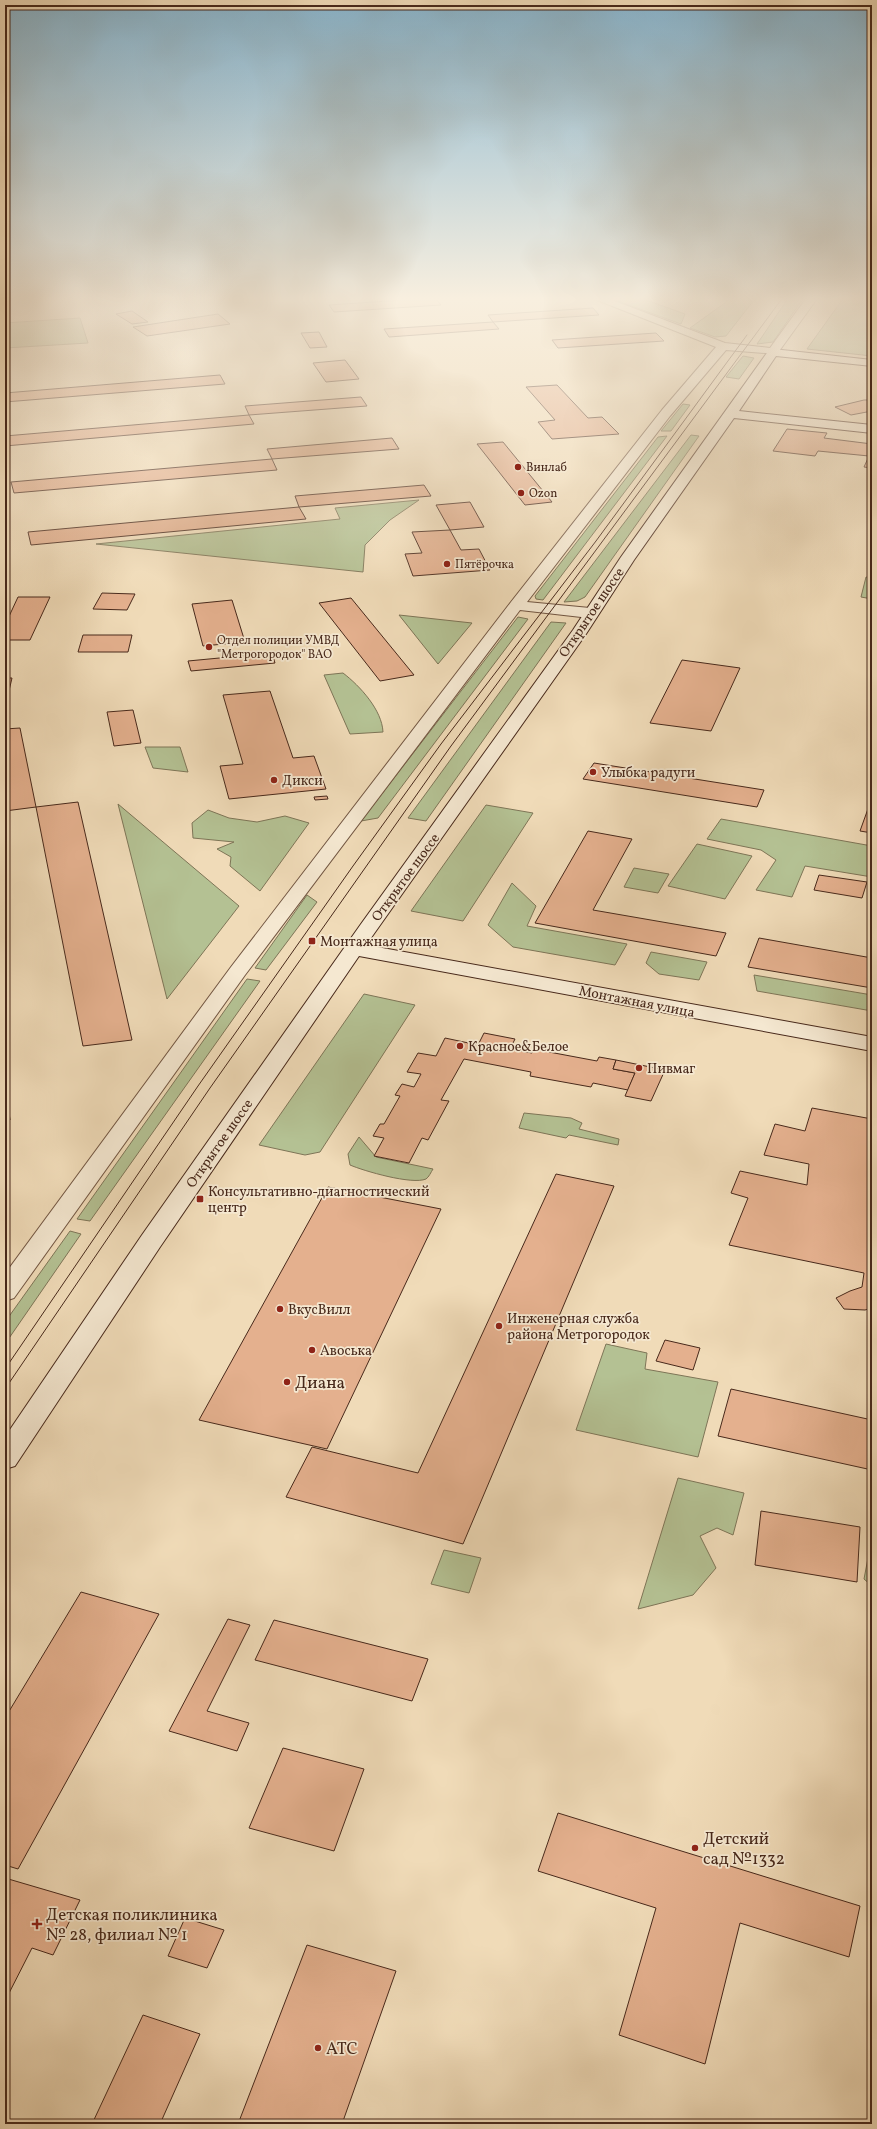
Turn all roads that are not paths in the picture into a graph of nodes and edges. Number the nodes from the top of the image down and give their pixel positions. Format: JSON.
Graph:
{"nodes":[{"id":1,"x":678,"y":399,"type":"edge"},
{"id":2,"x":742,"y":399,"type":"edge"},
{"id":3,"x":732,"y":414,"type":"junction"},
{"id":4,"x":872,"y":429,"type":"edge"},
{"id":5,"x":516,"y":605,"type":"junction"},
{"id":6,"x":590,"y":613,"type":"junction"},
{"id":7,"x":354,"y":949,"type":"junction"},
{"id":8,"x":872,"y":1044,"type":"edge"},
{"id":9,"x":5,"y":1292,"type":"edge"},
{"id":10,"x":5,"y":1459,"type":"edge"}],
"edges":[{"from":1,"to":5,"type":"street"},
{"from":2,"to":3,"type":"street","name":"Открытое шоссе"},
{"from":3,"to":4,"type":"street"},
{"from":3,"to":6,"type":"street","name":"Открытое шоссе"},
{"from":5,"to":6,"type":"street"},
{"from":5,"to":9,"type":"street"},
{"from":6,"to":7,"type":"street","name":"Открытое шоссе"},
{"from":7,"to":8,"type":"street","name":"Монтажная улица"},
{"from":7,"to":10,"type":"street","name":"Открытое шоссе"}]}
